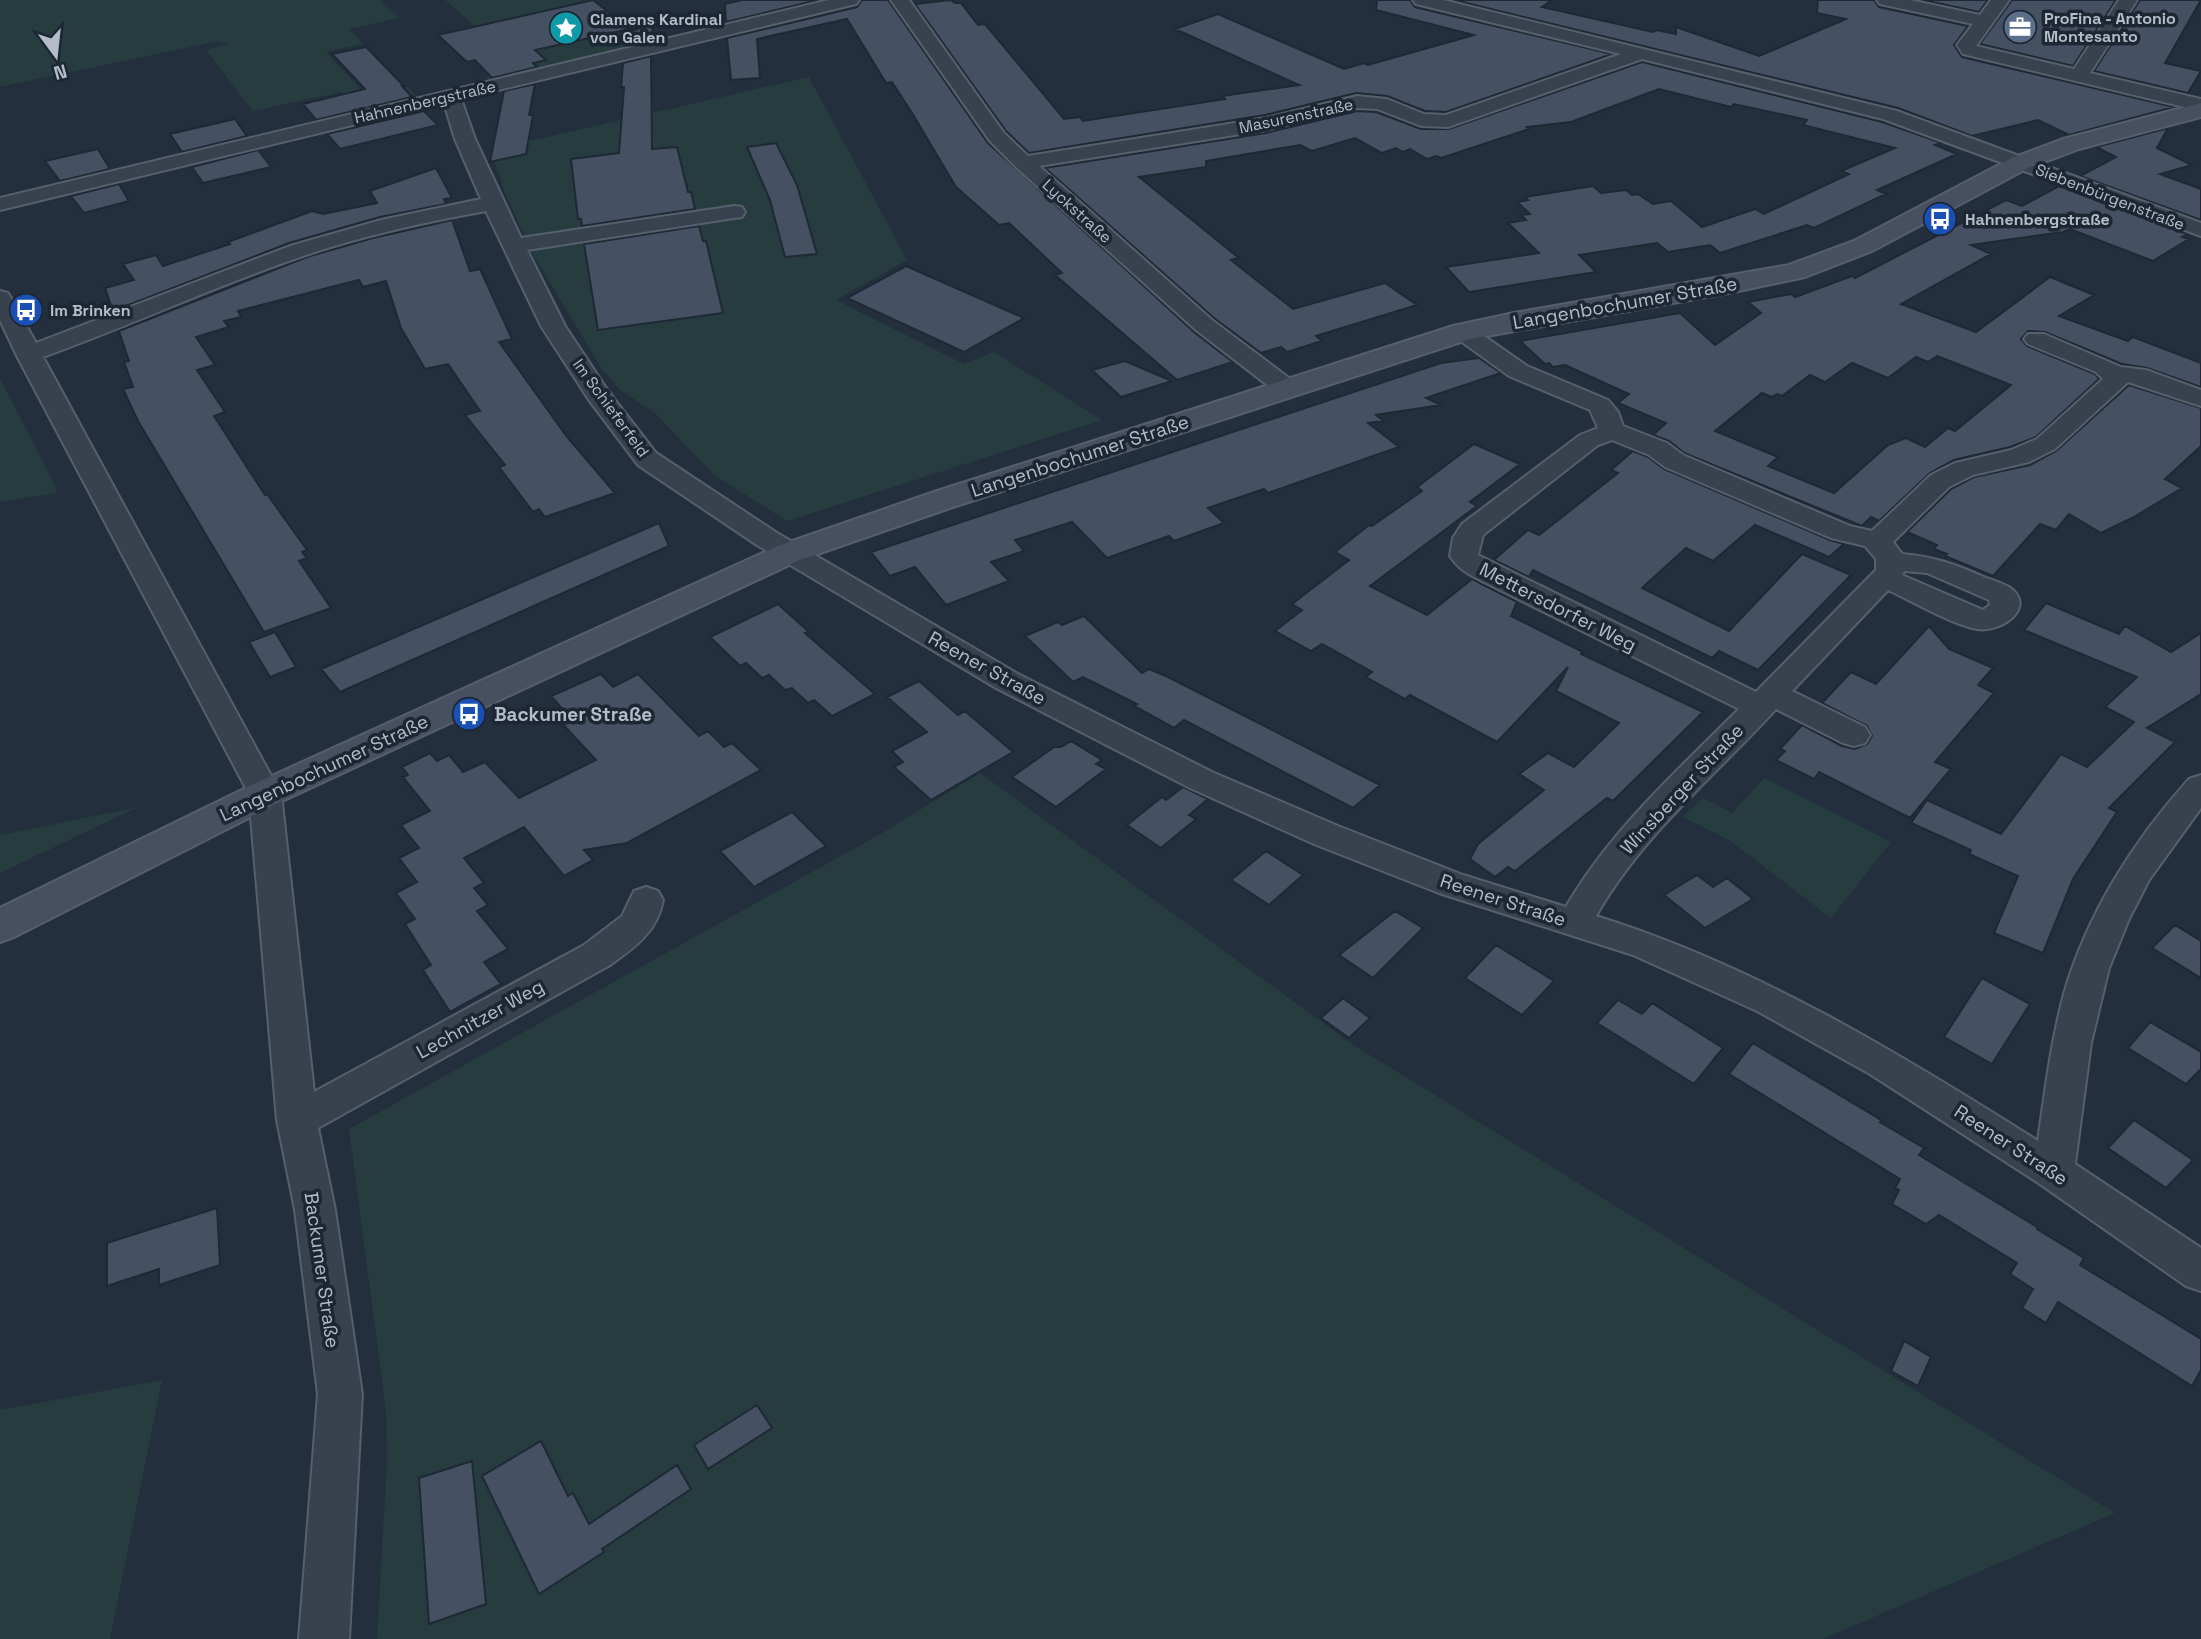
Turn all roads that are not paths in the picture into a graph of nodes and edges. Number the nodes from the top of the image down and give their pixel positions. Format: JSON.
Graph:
{"nodes":[{"id":1,"x":850,"y":0,"type":"edge"},
{"id":2,"x":900,"y":0,"type":"edge"},
{"id":3,"x":1422,"y":0,"type":"edge"},
{"id":4,"x":1886,"y":0,"type":"edge"},
{"id":5,"x":2000,"y":0,"type":"edge"},
{"id":6,"x":2129,"y":0,"type":"edge"},
{"id":7,"x":1983,"y":21,"type":"junction"},
{"id":8,"x":1640,"y":54,"type":"junction"},
{"id":9,"x":2079,"y":76,"type":"junction"},
{"id":10,"x":451,"y":96,"type":"junction"},
{"id":11,"x":2201,"y":105,"type":"edge"},
{"id":12,"x":2201,"y":110,"type":"edge"},
{"id":13,"x":1023,"y":163,"type":"junction"},
{"id":14,"x":2020,"y":163,"type":"junction"},
{"id":15,"x":493,"y":202,"type":"junction"},
{"id":16,"x":0,"y":204,"type":"edge"},
{"id":17,"x":734,"y":212,"type":"dead end"},
{"id":18,"x":2201,"y":230,"type":"edge"},
{"id":19,"x":513,"y":246,"type":"junction"},
{"id":20,"x":0,"y":298,"type":"edge"},
{"id":21,"x":1463,"y":332,"type":"junction"},
{"id":22,"x":2036,"y":339,"type":"dead end"},
{"id":23,"x":28,"y":354,"type":"junction"},
{"id":24,"x":2115,"y":374,"type":"junction"},
{"id":25,"x":1288,"y":389,"type":"junction"},
{"id":26,"x":2201,"y":399,"type":"edge"},
{"id":27,"x":1612,"y":431,"type":"junction"},
{"id":28,"x":1875,"y":540,"type":"junction"},
{"id":29,"x":789,"y":553,"type":"junction"},
{"id":30,"x":1766,"y":701,"type":"junction"},
{"id":31,"x":1854,"y":735,"type":"dead end"},
{"id":32,"x":2201,"y":787,"type":"edge"},
{"id":33,"x":265,"y":794,"type":"junction"},
{"id":34,"x":646,"y":900,"type":"dead end"},
{"id":35,"x":1574,"y":924,"type":"junction"},
{"id":36,"x":0,"y":926,"type":"edge"},
{"id":37,"x":297,"y":1120,"type":"junction"},
{"id":38,"x":2054,"y":1172,"type":"junction"},
{"id":39,"x":2201,"y":1272,"type":"edge"},
{"id":40,"x":324,"y":1639,"type":"edge"}],
"edges":[{"from":1,"to":10,"type":"street","name":"Hahnenbergstraße"},
{"from":2,"to":13,"type":"street","name":"Lyckstraße"},
{"from":3,"to":8,"type":"street"},
{"from":4,"to":7,"type":"street"},
{"from":5,"to":7,"type":"street"},
{"from":6,"to":9,"type":"street"},
{"from":7,"to":9,"type":"street"},
{"from":8,"to":13,"type":"street","name":"Masurenstraße"},
{"from":8,"to":14,"type":"street"},
{"from":9,"to":11,"type":"street"},
{"from":10,"to":15,"type":"street","name":"Im Schieferfeld"},
{"from":10,"to":16,"type":"street","name":"Hahnenbergstraße"},
{"from":12,"to":14,"type":"street","name":"Langenbochumer Straße"},
{"from":13,"to":25,"type":"street","name":"Lyckstraße"},
{"from":14,"to":18,"type":"street","name":"Siebenbürgenstraße"},
{"from":14,"to":21,"type":"street","name":"Langenbochumer Straße"},
{"from":15,"to":19,"type":"street","name":"Im Schieferfeld"},
{"from":15,"to":23,"type":"street"},
{"from":17,"to":19,"type":"street"},
{"from":19,"to":29,"type":"street","name":"Im Schieferfeld"},
{"from":20,"to":23,"type":"street","name":"Backumer Straße"},
{"from":21,"to":25,"type":"street","name":"Langenbochumer Straße"},
{"from":21,"to":27,"type":"street"},
{"from":22,"to":24,"type":"street"},
{"from":23,"to":33,"type":"street","name":"Backumer Straße"},
{"from":24,"to":26,"type":"street"},
{"from":24,"to":28,"type":"street"},
{"from":25,"to":29,"type":"street","name":"Langenbochumer Straße"},
{"from":27,"to":28,"type":"street"},
{"from":27,"to":30,"type":"street","name":"Mettersdorfer Weg"},
{"from":28,"to":30,"type":"street","name":"Winsberger Straße"},
{"from":29,"to":33,"type":"street","name":"Langenbochumer Straße"},
{"from":29,"to":35,"type":"street","name":"Reener Straße"},
{"from":30,"to":31,"type":"street"},
{"from":30,"to":35,"type":"street","name":"Winsberger Straße"},
{"from":32,"to":38,"type":"street"},
{"from":33,"to":36,"type":"street","name":"Langenbochumer Straße"},
{"from":33,"to":37,"type":"street","name":"Backumer Straße"},
{"from":34,"to":37,"type":"street","name":"Lechnitzer Weg"},
{"from":35,"to":38,"type":"street","name":"Reener Straße"},
{"from":37,"to":40,"type":"street","name":"Backumer Straße"},
{"from":38,"to":39,"type":"street","name":"Reener Straße"}]}
